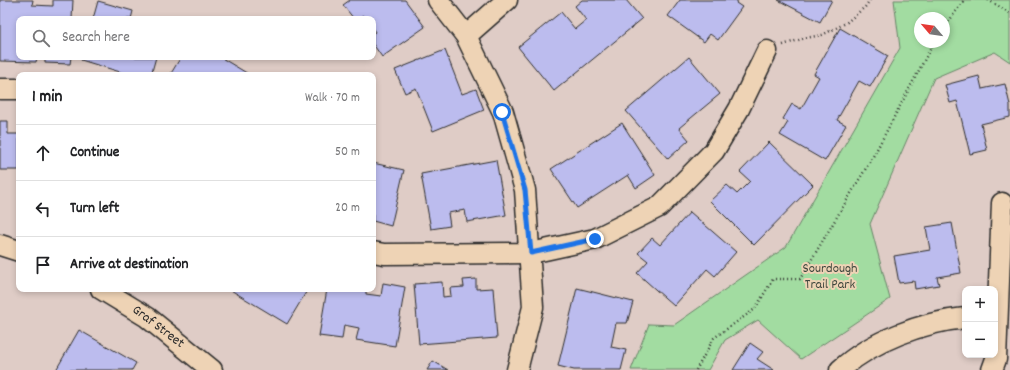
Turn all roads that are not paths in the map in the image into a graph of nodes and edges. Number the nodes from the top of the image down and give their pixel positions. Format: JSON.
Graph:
{"nodes":[{"id":1,"x":438,"y":0,"type":"edge"},
{"id":2,"x":507,"y":0,"type":"edge"},
{"id":3,"x":466,"y":36,"type":"junction"},
{"id":4,"x":768,"y":51,"type":"road end"},
{"id":5,"x":0,"y":88,"type":"edge"},
{"id":6,"x":16,"y":89,"type":"edge"},
{"id":7,"x":1002,"y":204,"type":"dead end"},
{"id":8,"x":376,"y":253,"type":"edge"},
{"id":9,"x":531,"y":253,"type":"junction"},
{"id":10,"x":106,"y":292,"type":"edge"},
{"id":11,"x":1001,"y":316,"type":"edge"},
{"id":12,"x":962,"y":318,"type":"edge"},
{"id":13,"x":212,"y":370,"type":"edge"},
{"id":14,"x":517,"y":370,"type":"edge"},
{"id":15,"x":840,"y":370,"type":"edge"},
{"id":16,"x":992,"y":370,"type":"edge"}],
"edges":[{"from":1,"to":3,"type":"street"},
{"from":2,"to":3,"type":"street"},
{"from":3,"to":9,"type":"street"},
{"from":4,"to":9,"type":"street"},
{"from":5,"to":6,"type":"street"},
{"from":7,"to":11,"type":"street"},
{"from":8,"to":9,"type":"street"},
{"from":9,"to":14,"type":"street"},
{"from":10,"to":13,"type":"street","name":"Graf Street"},
{"from":11,"to":16,"type":"street"},
{"from":12,"to":15,"type":"street"}]}
